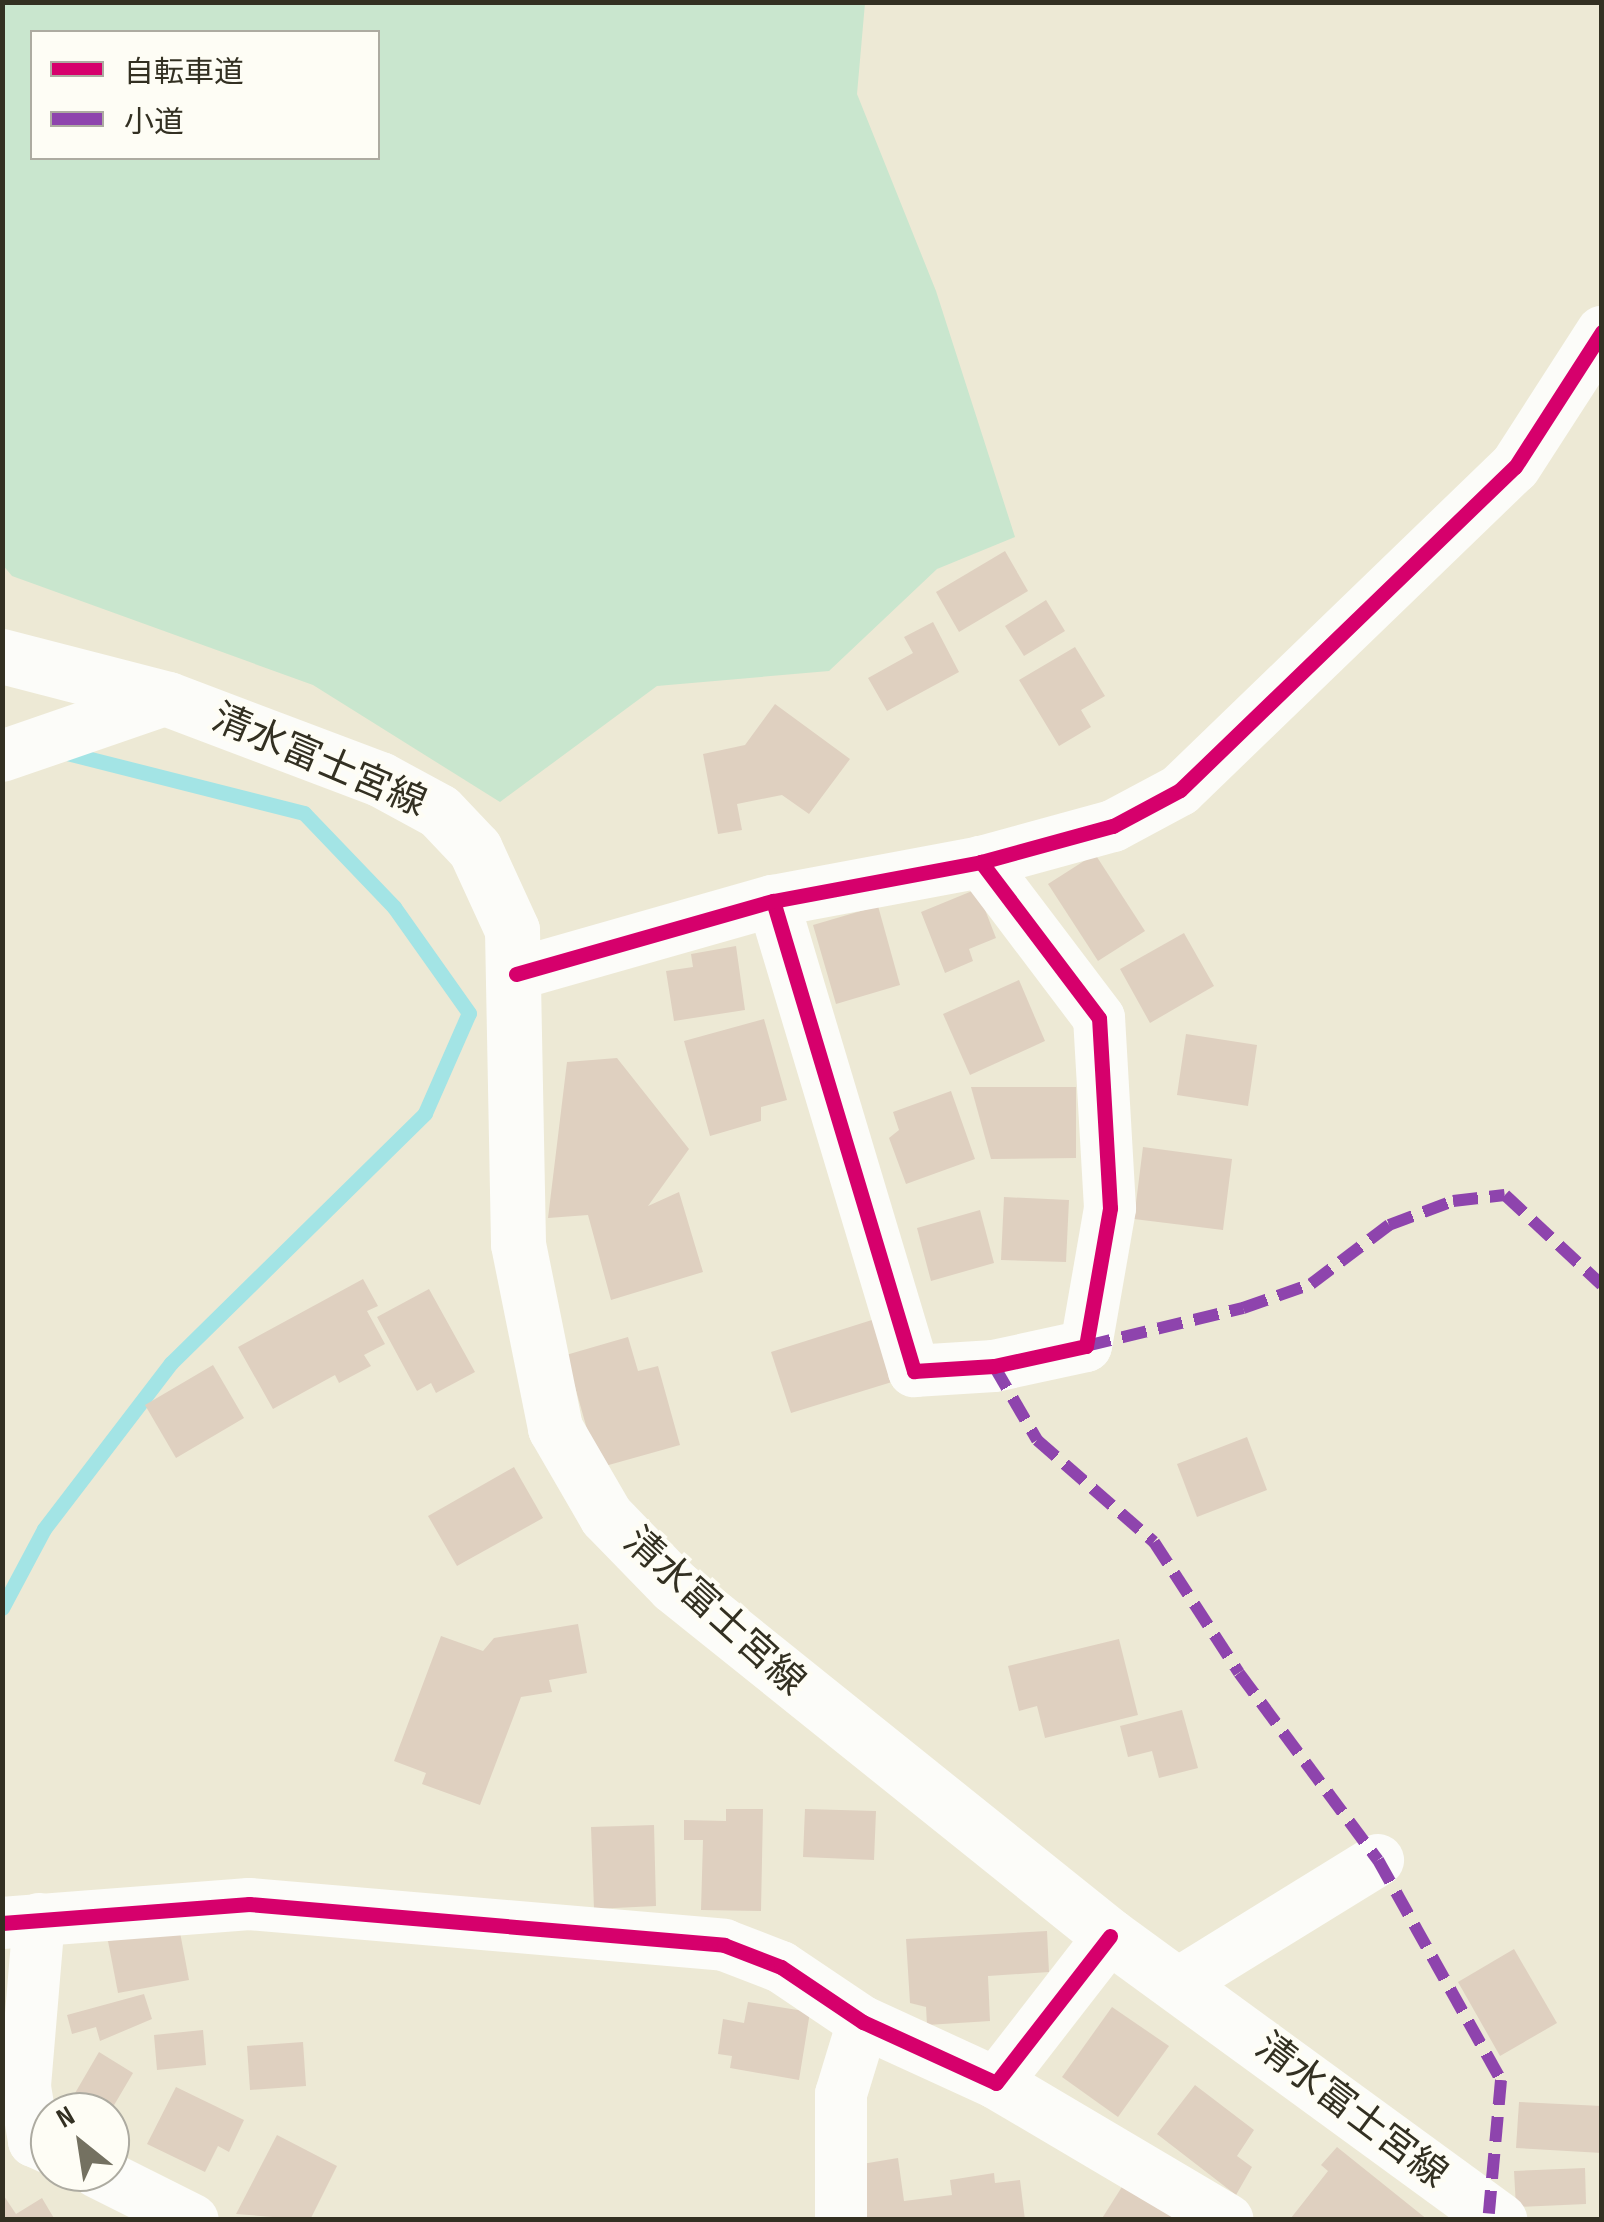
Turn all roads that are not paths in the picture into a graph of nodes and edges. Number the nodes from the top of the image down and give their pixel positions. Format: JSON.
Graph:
{"nodes":[{"id":1,"x":1602,"y":332,"type":"edge"},
{"id":2,"x":2,"y":656,"type":"edge"},
{"id":3,"x":168,"y":699,"type":"junction"},
{"id":4,"x":2,"y":756,"type":"edge"},
{"id":5,"x":981,"y":862,"type":"junction"},
{"id":6,"x":774,"y":902,"type":"junction"},
{"id":7,"x":516,"y":974,"type":"junction"},
{"id":8,"x":1378,"y":1860,"type":"dead end"},
{"id":9,"x":21,"y":1921,"type":"edge"},
{"id":10,"x":1110,"y":1936,"type":"junction"},
{"id":11,"x":1179,"y":1983,"type":"junction"},
{"id":12,"x":863,"y":2022,"type":"junction"},
{"id":13,"x":996,"y":2083,"type":"junction"},
{"id":14,"x":30,"y":2119,"type":"edge"},
{"id":15,"x":130,"y":2188,"type":"edge"},
{"id":16,"x":193,"y":2220,"type":"edge"},
{"id":17,"x":841,"y":2220,"type":"edge"},
{"id":18,"x":1228,"y":2220,"type":"edge"},
{"id":19,"x":1500,"y":2220,"type":"edge"}],
"edges":[{"from":1,"to":5,"type":"street"},
{"from":2,"to":3,"type":"main road","name":"清水富士宮線"},
{"from":3,"to":4,"type":"street"},
{"from":3,"to":7,"type":"main road","name":"清水富士宮線"},
{"from":5,"to":6,"type":"street"},
{"from":5,"to":6,"type":"street"},
{"from":6,"to":7,"type":"street"},
{"from":7,"to":10,"type":"main road","name":"清水富士宮線"},
{"from":8,"to":11,"type":"street"},
{"from":9,"to":12,"type":"street"},
{"from":9,"to":14,"type":"street"},
{"from":10,"to":11,"type":"main road","name":"清水富士宮線"},
{"from":10,"to":13,"type":"street"},
{"from":11,"to":19,"type":"main road","name":"清水富士宮線"},
{"from":12,"to":13,"type":"street"},
{"from":12,"to":17,"type":"street"},
{"from":13,"to":18,"type":"street"},
{"from":15,"to":16,"type":"street"}]}
